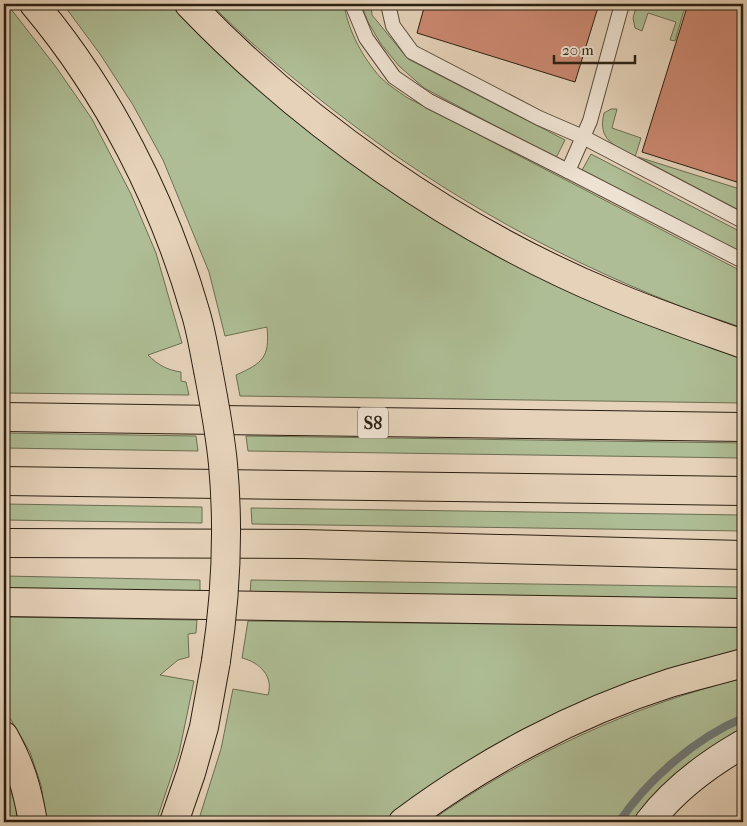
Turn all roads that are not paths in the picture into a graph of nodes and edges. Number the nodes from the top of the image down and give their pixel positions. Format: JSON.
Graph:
{"nodes":[{"id":1,"x":34,"y":4,"type":"edge"},
{"id":2,"x":189,"y":4,"type":"edge"},
{"id":3,"x":352,"y":4,"type":"edge"},
{"id":4,"x":388,"y":4,"type":"edge"},
{"id":5,"x":622,"y":4,"type":"edge"},
{"id":6,"x":583,"y":137,"type":"junction"},
{"id":7,"x":568,"y":170,"type":"junction"},
{"id":8,"x":743,"y":221,"type":"edge"},
{"id":9,"x":743,"y":261,"type":"edge"},
{"id":10,"x":743,"y":344,"type":"edge"},
{"id":11,"x":4,"y":417,"type":"edge"},
{"id":12,"x":743,"y":427,"type":"edge"},
{"id":13,"x":4,"y":481,"type":"edge"},
{"id":14,"x":743,"y":490,"type":"edge"},
{"id":15,"x":4,"y":543,"type":"edge"},
{"id":16,"x":743,"y":555,"type":"edge"},
{"id":17,"x":4,"y":602,"type":"edge"},
{"id":18,"x":743,"y":613,"type":"edge"},
{"id":19,"x":743,"y":663,"type":"edge"},
{"id":20,"x":4,"y":736,"type":"edge"},
{"id":21,"x":743,"y":744,"type":"edge"},
{"id":22,"x":33,"y":822,"type":"edge"},
{"id":23,"x":174,"y":822,"type":"edge"},
{"id":24,"x":403,"y":822,"type":"edge"},
{"id":25,"x":649,"y":822,"type":"edge"}],
"edges":[{"from":1,"to":23,"type":"highway","bridge":true},
{"from":2,"to":10,"type":"highway"},
{"from":3,"to":7,"type":"lane"},
{"from":4,"to":6,"type":"lane"},
{"from":5,"to":6,"type":"lane"},
{"from":6,"to":7,"type":"lane"},
{"from":6,"to":8,"type":"lane"},
{"from":7,"to":9,"type":"lane"},
{"from":11,"to":12,"type":"highway","number":"S8"},
{"from":13,"to":14,"type":"highway"},
{"from":15,"to":16,"type":"highway"},
{"from":17,"to":18,"type":"highway"},
{"from":19,"to":24,"type":"highway"},
{"from":20,"to":22,"type":"highway"},
{"from":21,"to":25,"type":"street"}]}
